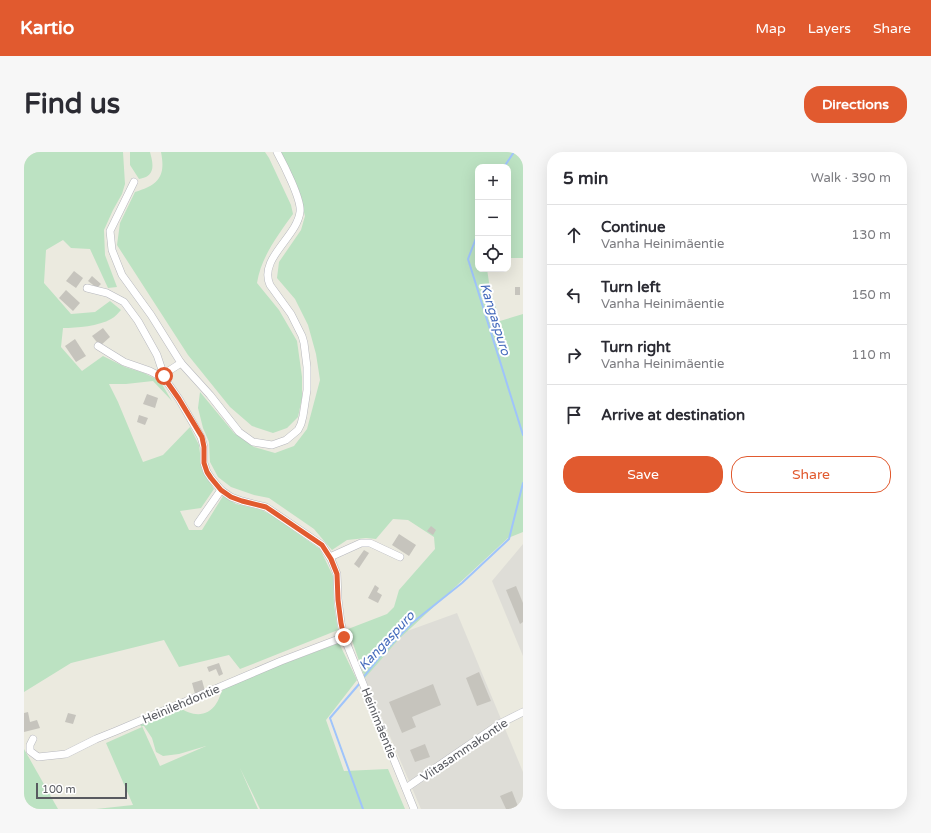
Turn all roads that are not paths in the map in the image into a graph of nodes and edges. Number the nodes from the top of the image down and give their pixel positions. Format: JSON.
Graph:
{"nodes":[{"id":1,"x":277,"y":152,"type":"edge"},
{"id":2,"x":134,"y":182,"type":"dead end"},
{"id":3,"x":87,"y":288,"type":"dead end"},
{"id":4,"x":98,"y":346,"type":"dead end"},
{"id":5,"x":181,"y":363,"type":"junction"},
{"id":6,"x":165,"y":378,"type":"junction"},
{"id":7,"x":221,"y":490,"type":"junction"},
{"id":8,"x":198,"y":523,"type":"dead end"},
{"id":9,"x":330,"y":557,"type":"junction"},
{"id":10,"x":400,"y":557,"type":"dead end"},
{"id":11,"x":344,"y":637,"type":"junction"},
{"id":12,"x":523,"y":712,"type":"edge"},
{"id":13,"x":33,"y":738,"type":"dead end"},
{"id":14,"x":406,"y":788,"type":"junction"},
{"id":15,"x":414,"y":809,"type":"edge"}],
"edges":[{"from":1,"to":5,"type":"street"},
{"from":2,"to":5,"type":"street"},
{"from":3,"to":6,"type":"street"},
{"from":4,"to":6,"type":"street"},
{"from":5,"to":6,"type":"street"},
{"from":6,"to":7,"type":"street"},
{"from":7,"to":8,"type":"street"},
{"from":7,"to":9,"type":"street","name":"Heinimäentie"},
{"from":9,"to":10,"type":"street"},
{"from":9,"to":11,"type":"street","name":"Heinimäentie"},
{"from":11,"to":13,"type":"street","name":"Heinilehdontie"},
{"from":11,"to":14,"type":"street","name":"Heinimäentie"},
{"from":12,"to":14,"type":"street","name":"Viitasammakontie"},
{"from":14,"to":15,"type":"street","name":"Heinimäentie"}]}
